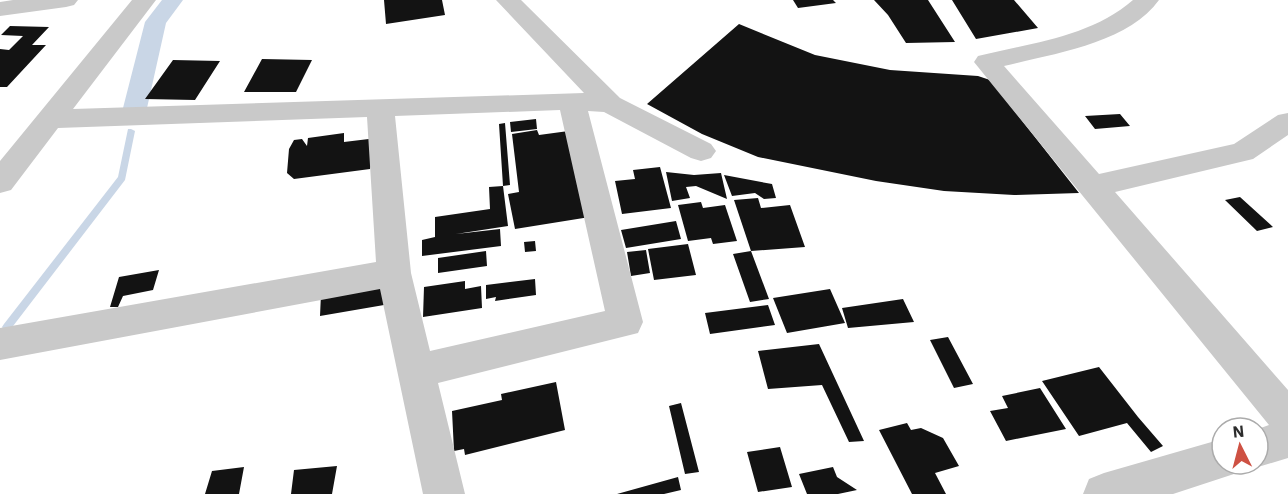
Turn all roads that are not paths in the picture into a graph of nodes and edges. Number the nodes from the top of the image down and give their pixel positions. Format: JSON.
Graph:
{"nodes":[{"id":1,"x":66,"y":0,"type":"edge"},
{"id":2,"x":144,"y":0,"type":"edge"},
{"id":3,"x":508,"y":0,"type":"edge"},
{"id":4,"x":1147,"y":0,"type":"edge"},
{"id":5,"x":0,"y":9,"type":"edge"},
{"id":6,"x":572,"y":101,"type":"junction"},
{"id":7,"x":610,"y":104,"type":"junction"},
{"id":8,"x":380,"y":109,"type":"junction"},
{"id":9,"x":48,"y":119,"type":"junction"},
{"id":10,"x":1288,"y":122,"type":"edge"},
{"id":11,"x":701,"y":150,"type":"dead end"},
{"id":12,"x":0,"y":182,"type":"edge"},
{"id":13,"x":1093,"y":186,"type":"junction"},
{"id":14,"x":394,"y":273,"type":"junction"},
{"id":15,"x":0,"y":344,"type":"edge"},
{"id":16,"x":417,"y":371,"type":"junction"},
{"id":17,"x":1288,"y":419,"type":"edge"},
{"id":18,"x":1288,"y":439,"type":"edge"},
{"id":19,"x":1270,"y":444,"type":"edge"},
{"id":20,"x":1210,"y":463,"type":"edge"},
{"id":21,"x":444,"y":494,"type":"edge"},
{"id":22,"x":1104,"y":494,"type":"edge"}],
"edges":[{"from":1,"to":5,"type":"street"},
{"from":2,"to":9,"type":"street"},
{"from":3,"to":7,"type":"street"},
{"from":4,"to":13,"type":"street"},
{"from":6,"to":7,"type":"street"},
{"from":6,"to":8,"type":"street"},
{"from":6,"to":16,"type":"street"},
{"from":7,"to":11,"type":"street"},
{"from":8,"to":9,"type":"street"},
{"from":8,"to":14,"type":"street"},
{"from":9,"to":12,"type":"street"},
{"from":10,"to":13,"type":"street"},
{"from":13,"to":17,"type":"street"},
{"from":14,"to":15,"type":"street"},
{"from":14,"to":16,"type":"street"},
{"from":16,"to":21,"type":"street"},
{"from":18,"to":19,"type":"street"},
{"from":20,"to":22,"type":"street"}]}
